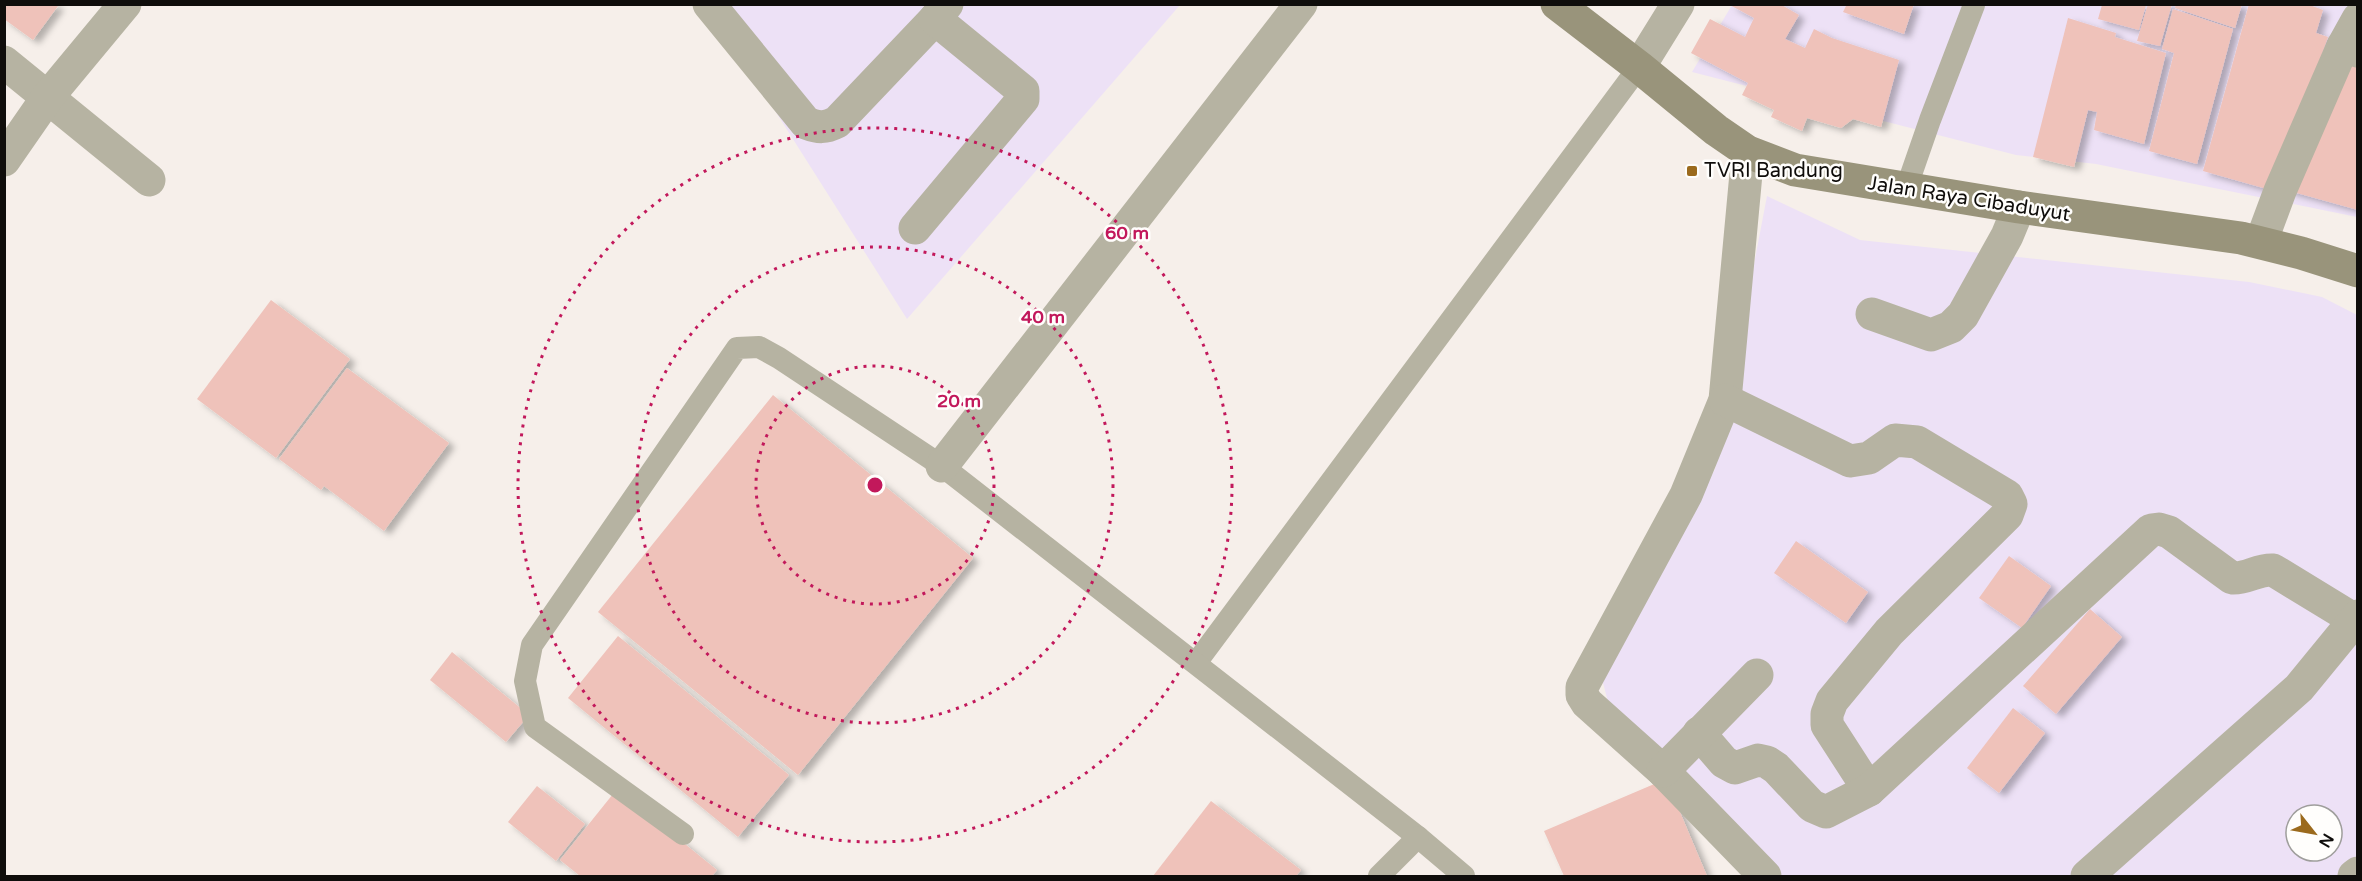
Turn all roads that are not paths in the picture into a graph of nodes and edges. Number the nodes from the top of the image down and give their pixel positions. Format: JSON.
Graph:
{"nodes":[{"id":1,"x":125,"y":4,"type":"edge"},
{"id":2,"x":709,"y":4,"type":"edge"},
{"id":3,"x":1301,"y":4,"type":"edge"},
{"id":4,"x":1557,"y":4,"type":"edge"},
{"id":5,"x":1678,"y":4,"type":"edge"},
{"id":6,"x":1974,"y":5,"type":"edge"},
{"id":7,"x":941,"y":12,"type":"edge"},
{"id":8,"x":2353,"y":39,"type":"edge"},
{"id":9,"x":4,"y":62,"type":"edge"},
{"id":10,"x":1640,"y":67,"type":"junction"},
{"id":11,"x":47,"y":98,"type":"junction"},
{"id":12,"x":1748,"y":152,"type":"junction"},
{"id":13,"x":4,"y":160,"type":"edge"},
{"id":14,"x":149,"y":180,"type":"dead end"},
{"id":15,"x":1906,"y":189,"type":"junction"},
{"id":16,"x":2019,"y":207,"type":"junction"},
{"id":17,"x":915,"y":228,"type":"dead end"},
{"id":18,"x":2261,"y":242,"type":"junction"},
{"id":19,"x":2358,"y":272,"type":"edge"},
{"id":20,"x":1872,"y":314,"type":"dead end"},
{"id":21,"x":1725,"y":400,"type":"junction"},
{"id":22,"x":942,"y":466,"type":"junction"},
{"id":23,"x":2356,"y":618,"type":"edge"},
{"id":24,"x":1196,"y":663,"type":"junction"},
{"id":25,"x":1757,"y":675,"type":"dead end"},
{"id":26,"x":1699,"y":733,"type":"junction"},
{"id":27,"x":1663,"y":771,"type":"junction"},
{"id":28,"x":1869,"y":790,"type":"junction"},
{"id":29,"x":683,"y":834,"type":"dead end"},
{"id":30,"x":1418,"y":837,"type":"junction"},
{"id":31,"x":2358,"y":873,"type":"edge"},
{"id":32,"x":1378,"y":876,"type":"edge"},
{"id":33,"x":1464,"y":876,"type":"edge"},
{"id":34,"x":1765,"y":876,"type":"edge"},
{"id":35,"x":2087,"y":876,"type":"edge"},
{"id":36,"x":2354,"y":876,"type":"edge"}],
"edges":[{"from":1,"to":11,"type":"street"},
{"from":2,"to":7,"type":"street"},
{"from":3,"to":22,"type":"street"},
{"from":4,"to":10,"type":"main road","name":"Jalan Raya Cibaduyut"},
{"from":5,"to":10,"type":"street"},
{"from":6,"to":15,"type":"lane"},
{"from":7,"to":17,"type":"street"},
{"from":8,"to":18,"type":"street"},
{"from":9,"to":11,"type":"street"},
{"from":10,"to":12,"type":"main road","name":"Jalan Raya Cibaduyut"},
{"from":10,"to":24,"type":"lane"},
{"from":11,"to":13,"type":"street"},
{"from":11,"to":14,"type":"street"},
{"from":12,"to":15,"type":"main road","name":"Jalan Raya Cibaduyut"},
{"from":12,"to":21,"type":"street"},
{"from":15,"to":16,"type":"main road","name":"Jalan Raya Cibaduyut"},
{"from":16,"to":18,"type":"main road","name":"Jalan Raya Cibaduyut"},
{"from":16,"to":20,"type":"street"},
{"from":18,"to":19,"type":"main road","name":"Jalan Raya Cibaduyut"},
{"from":21,"to":27,"type":"street"},
{"from":21,"to":28,"type":"street"},
{"from":22,"to":24,"type":"lane"},
{"from":22,"to":29,"type":"lane"},
{"from":23,"to":28,"type":"street"},
{"from":23,"to":35,"type":"street"},
{"from":24,"to":30,"type":"lane"},
{"from":25,"to":26,"type":"street"},
{"from":26,"to":27,"type":"street"},
{"from":26,"to":28,"type":"street"},
{"from":27,"to":34,"type":"street"},
{"from":30,"to":32,"type":"lane"},
{"from":30,"to":33,"type":"lane"},
{"from":31,"to":36,"type":"street"}]}
